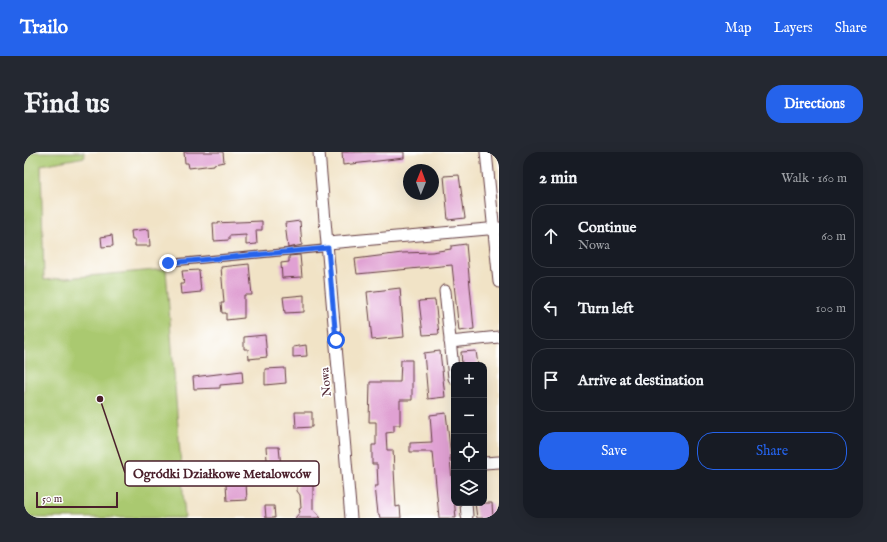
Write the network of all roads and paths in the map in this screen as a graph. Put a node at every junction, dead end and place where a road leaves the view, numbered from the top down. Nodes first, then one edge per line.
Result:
1 (319, 152) edge
2 (486, 152) edge
3 (496, 228) edge
4 (328, 246) junction
5 (168, 263) dead end
6 (499, 282) edge
7 (445, 291) dead end
8 (499, 337) edge
9 (450, 342) junction
10 (452, 362) edge
11 (499, 462) edge
12 (487, 463) edge
13 (466, 506) edge
14 (467, 516) dead end
15 (351, 518) edge

1 - 4 street, Nowa
2 - 3 street
3 - 4 street
3 - 6 street
4 - 5 lane
4 - 15 street, Nowa
7 - 9 street
8 - 9 street
9 - 10 street
11 - 12 street
13 - 14 street

